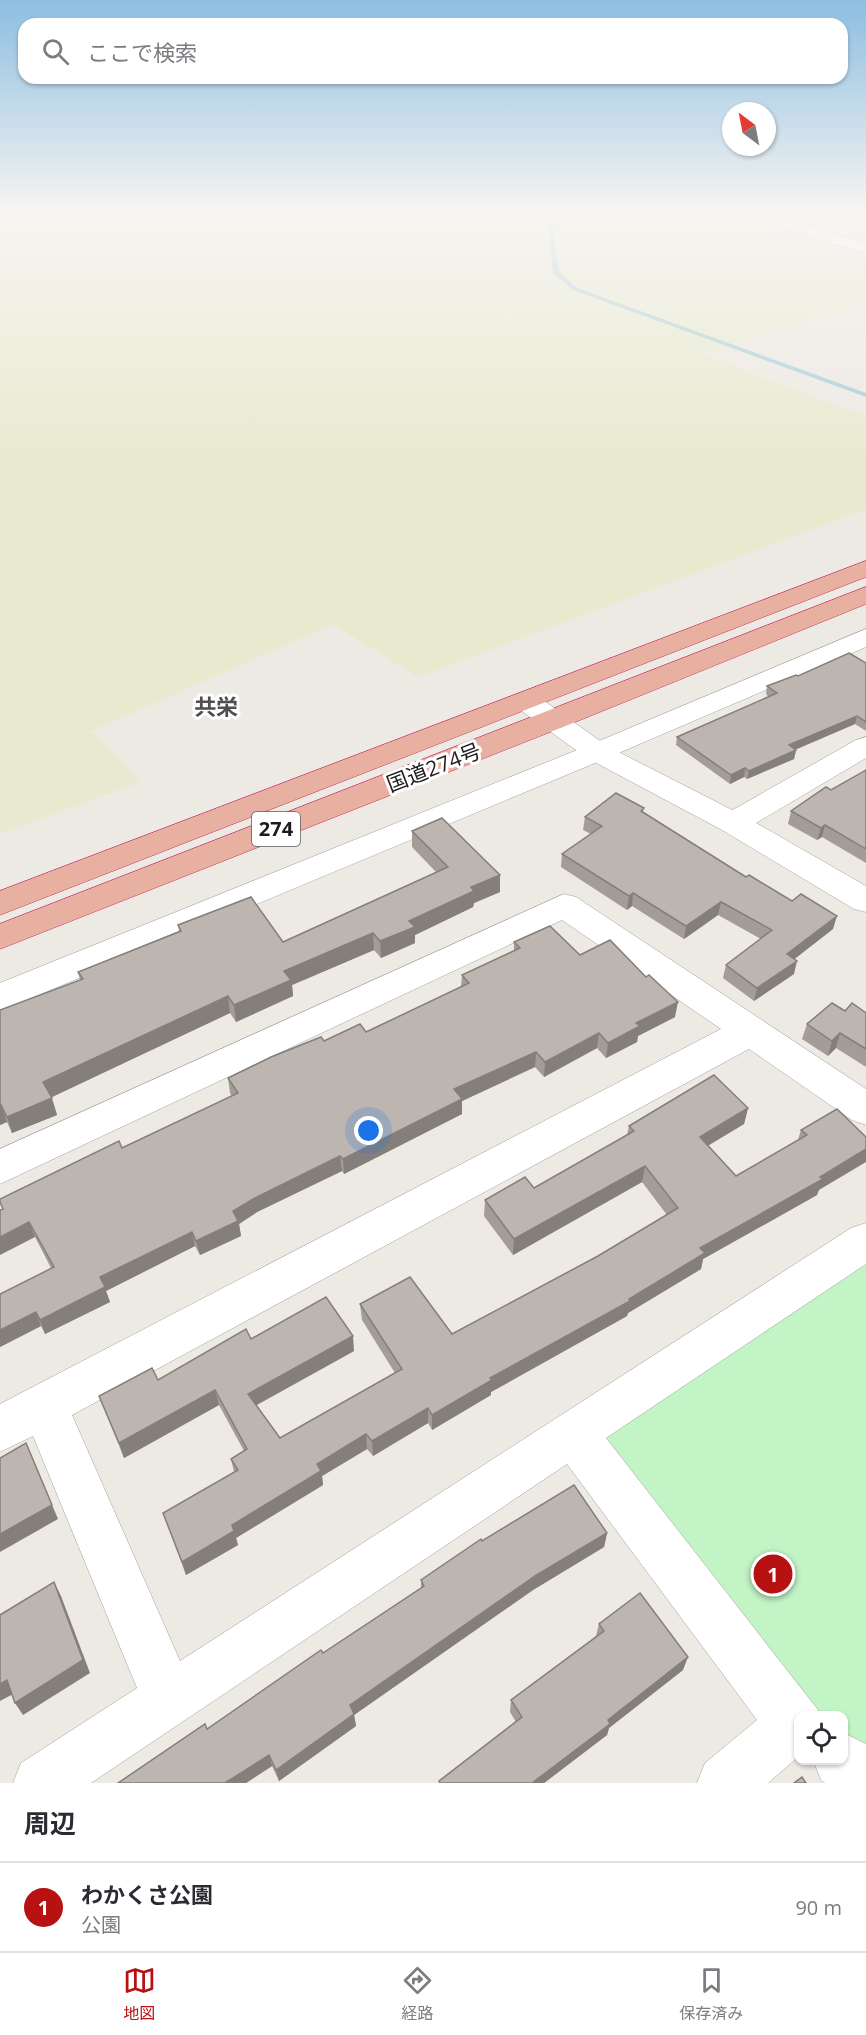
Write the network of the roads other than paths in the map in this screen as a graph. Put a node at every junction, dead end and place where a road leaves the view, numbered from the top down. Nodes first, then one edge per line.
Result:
1 (866, 568) edge
2 (866, 595) edge
3 (866, 637) edge
4 (526, 701) junction
5 (553, 721) junction
6 (597, 752) junction
7 (862, 753) edge
8 (733, 824) junction
9 (866, 901) edge
10 (0, 904) edge
11 (0, 937) edge
12 (0, 998) edge
13 (750, 1031) junction
14 (866, 1109) edge
15 (0, 1167) edge
16 (866, 1241) edge
17 (44, 1406) junction
18 (0, 1429) edge
19 (573, 1433) junction
20 (169, 1699) junction
21 (794, 1725) edge
22 (794, 1730) edge
23 (847, 1765) edge
24 (866, 1779) edge
25 (41, 1783) edge
26 (724, 1783) edge

1 - 4 highway, 国道274号 / 274
2 - 5 highway, 国道274号 / 274
3 - 6 street
4 - 5 street
4 - 10 highway, 国道274号 / 274
5 - 6 street
5 - 11 highway, 国道274号 / 274
6 - 8 street
6 - 12 street
7 - 8 street
8 - 9 street
13 - 14 street
13 - 15 street
13 - 17 street
16 - 19 street
17 - 18 street
17 - 20 street
19 - 20 street
19 - 21 street
20 - 25 street
22 - 26 street
23 - 24 street

